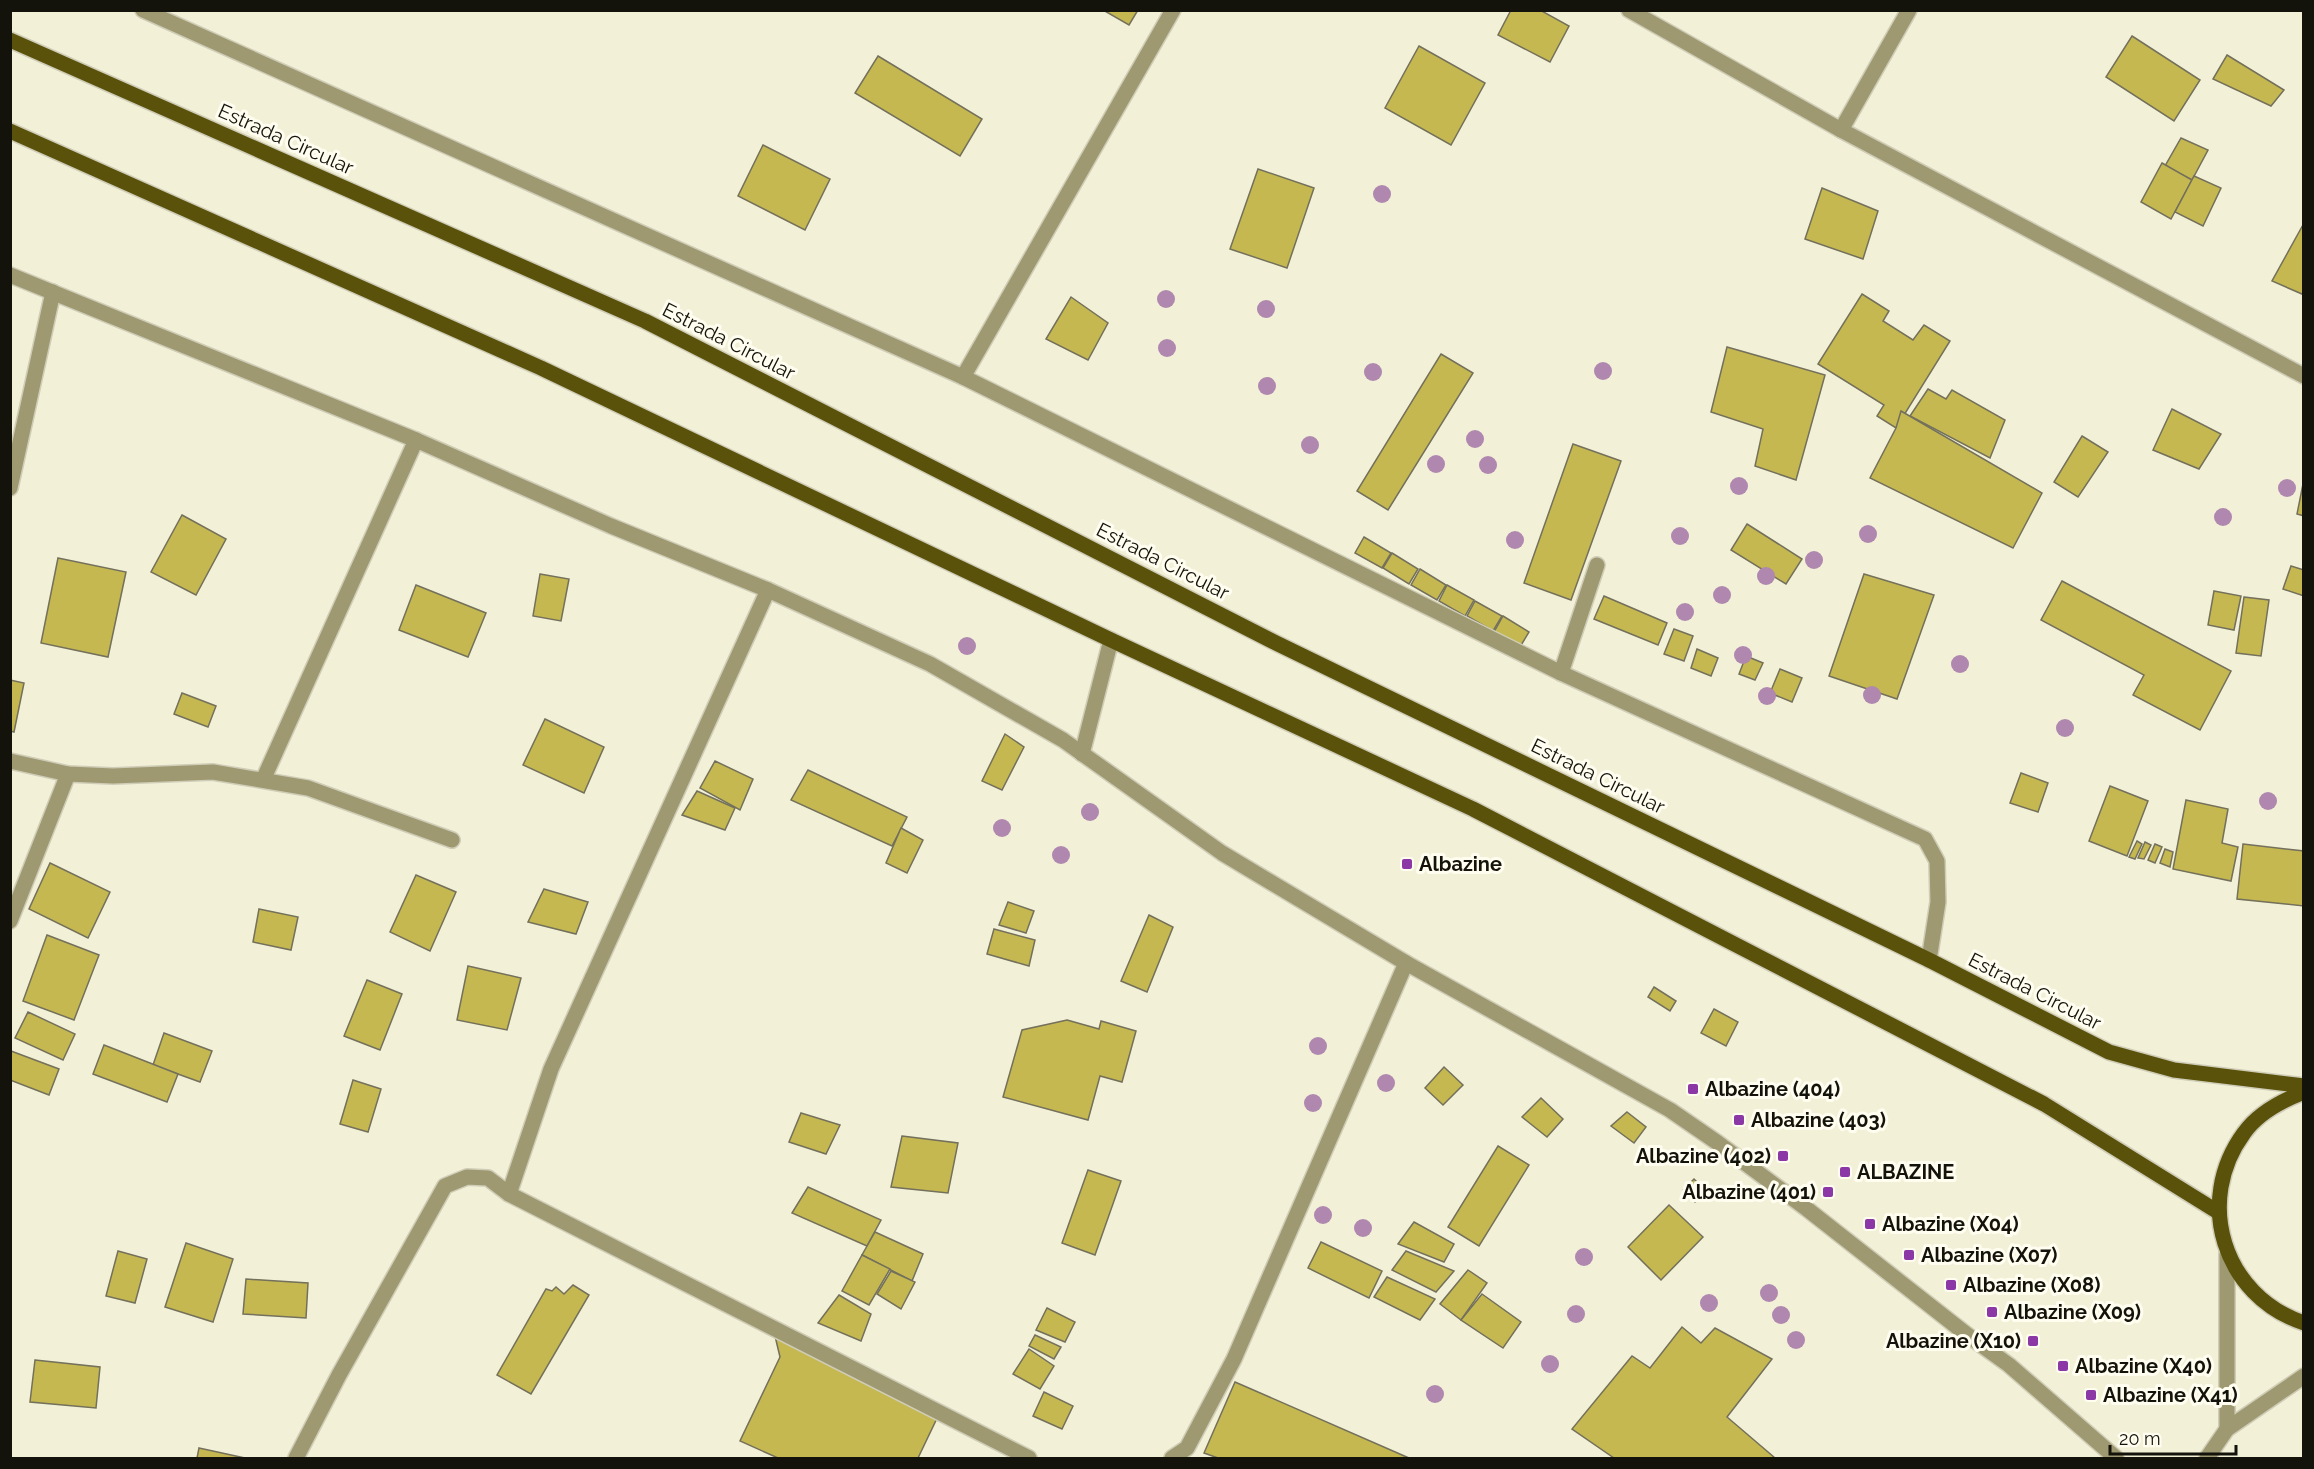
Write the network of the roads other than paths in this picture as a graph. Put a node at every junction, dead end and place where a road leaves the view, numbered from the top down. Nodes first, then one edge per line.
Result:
1 (143, 10) edge
2 (1173, 10) edge
3 (1629, 10) edge
4 (1909, 10) edge
5 (10, 40) edge
6 (1841, 130) junction
7 (10, 131) edge
8 (10, 275) edge
9 (53, 292) junction
10 (2304, 376) edge
11 (963, 377) junction
12 (416, 440) junction
13 (10, 488) edge
14 (1597, 565) dead end
15 (768, 590) junction
16 (1111, 640) junction
17 (1561, 673) junction
18 (1082, 754) junction
19 (10, 761) edge
20 (68, 774) junction
21 (263, 780) junction
22 (452, 840) dead end
23 (10, 921) edge
24 (1929, 960) junction
25 (1406, 963) junction
26 (2304, 1086) edge
27 (2304, 1092) edge
28 (509, 1194) junction
29 (2218, 1212) junction
30 (2227, 1254) junction
31 (2304, 1323) edge
32 (2304, 1376) edge
33 (2227, 1429) junction
34 (296, 1458) edge
35 (1029, 1458) edge
36 (1172, 1458) edge
37 (2116, 1458) edge
38 (2206, 1458) edge

1 - 11 street
2 - 11 street
3 - 6 street
4 - 6 street
5 - 24 main road, Estrada Circular
6 - 10 street
7 - 16 main road
8 - 9 street
9 - 12 street
9 - 13 street
11 - 17 street
12 - 15 street
12 - 21 street
14 - 17 street
15 - 18 street
15 - 28 street
16 - 18 street
16 - 29 main road
17 - 24 street
18 - 25 street
19 - 20 street
20 - 21 street
20 - 23 street
21 - 22 street
24 - 26 main road, Estrada Circular
25 - 36 street
25 - 37 street
27 - 29 main road
28 - 34 street
28 - 35 street
29 - 30 main road
30 - 31 main road
30 - 33 street
32 - 33 street
33 - 38 street

